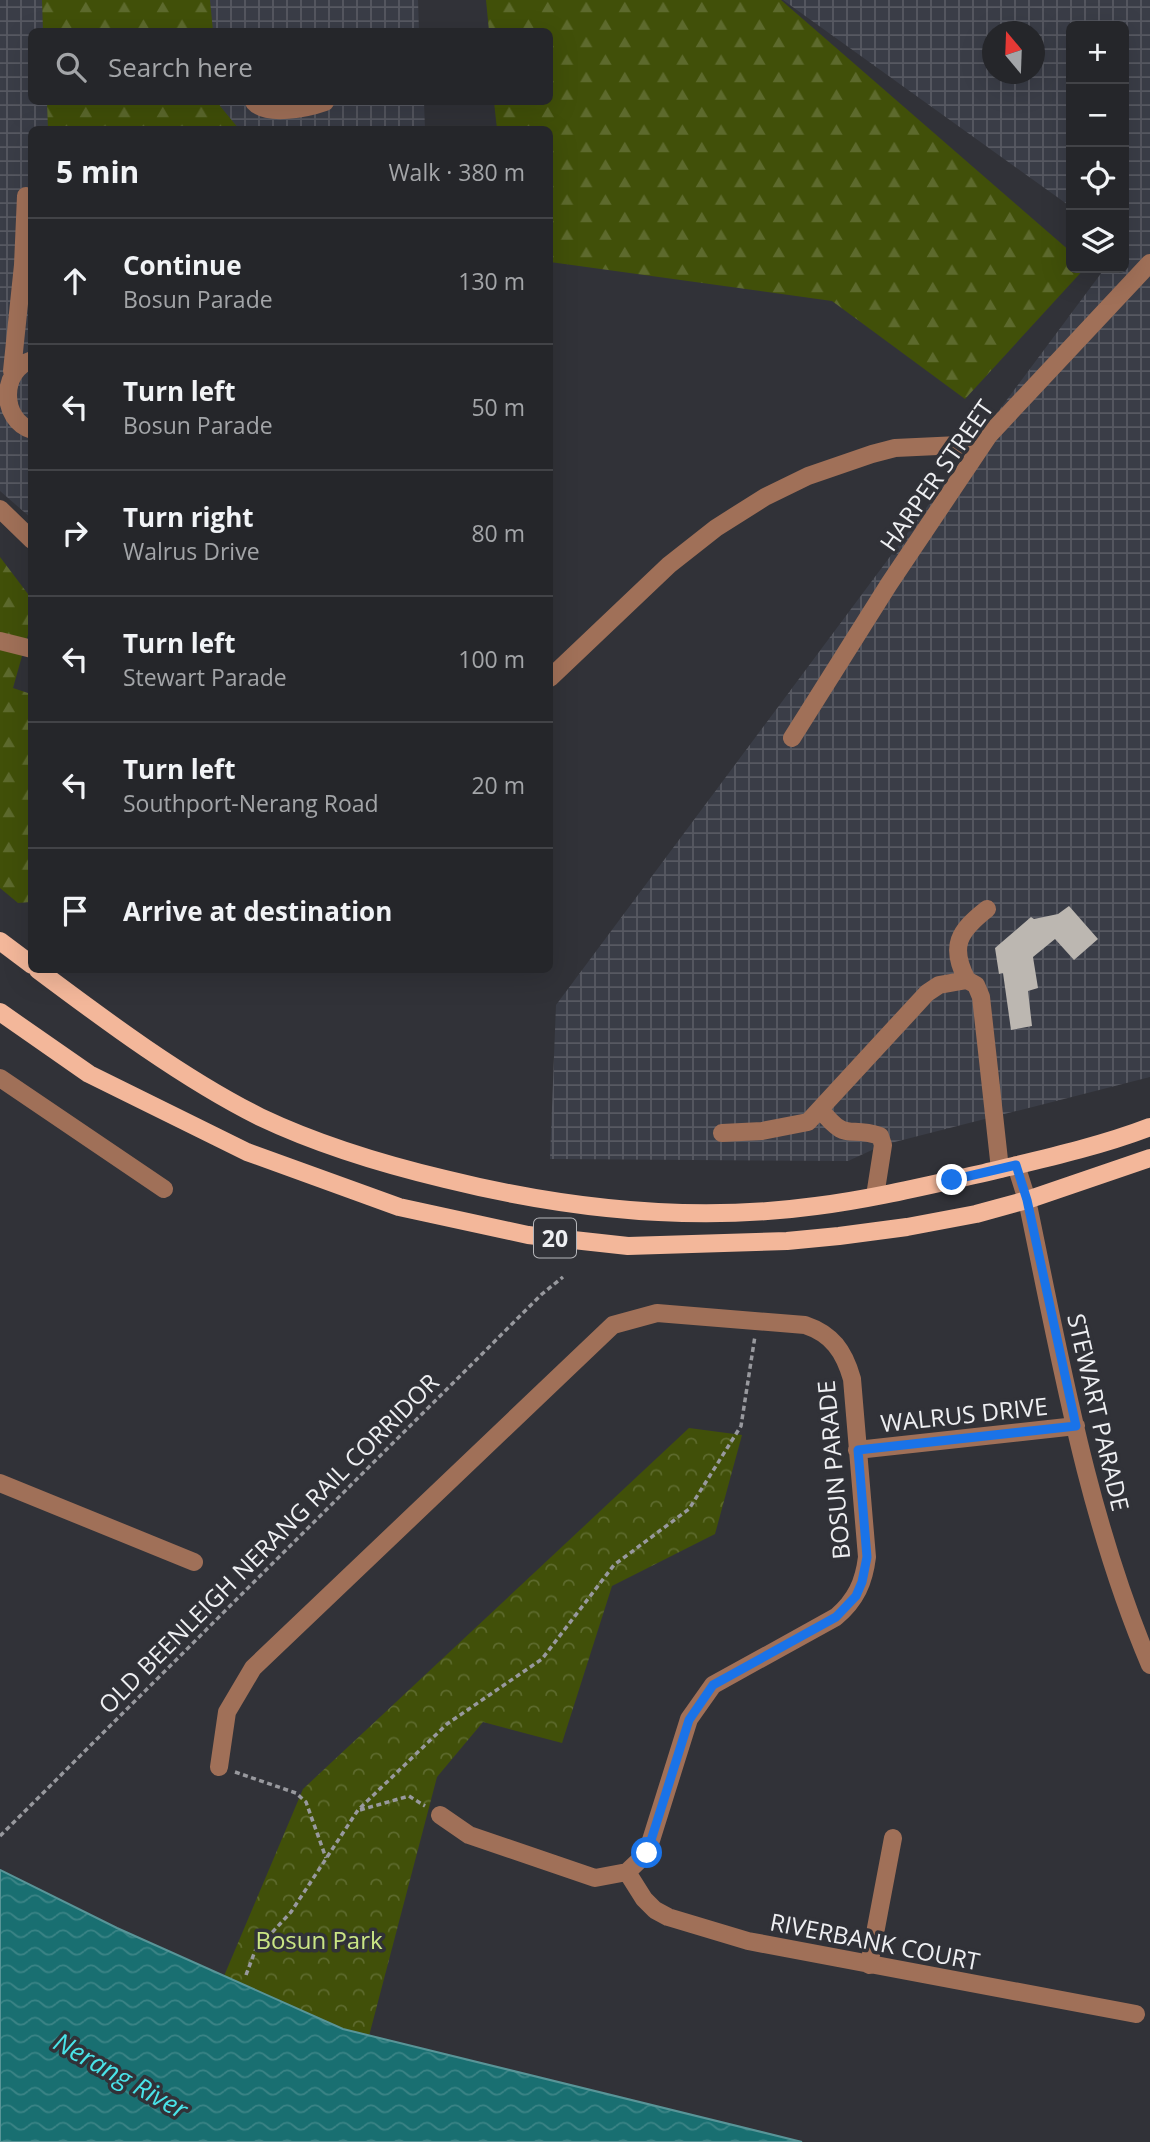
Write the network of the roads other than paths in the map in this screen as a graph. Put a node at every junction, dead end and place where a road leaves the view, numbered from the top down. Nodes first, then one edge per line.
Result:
1 (256, 105) edge
2 (314, 105) edge
3 (26, 197) dead end
4 (1150, 263) edge
5 (28, 360) edge
6 (6, 378) edge
7 (28, 428) edge
8 (989, 435) junction
9 (0, 509) edge
10 (28, 536) edge
11 (0, 640) edge
12 (28, 648) edge
13 (553, 675) edge
14 (792, 738) dead end
15 (987, 909) dead end
16 (0, 941) edge
17 (28, 962) edge
18 (42, 973) edge
19 (967, 980) junction
20 (0, 1012) edge
21 (0, 1078) edge
22 (820, 1109) junction
23 (1150, 1127) edge
24 (722, 1133) dead end
25 (1150, 1158) edge
26 (1008, 1167) junction
27 (164, 1189) dead end
28 (874, 1196) junction
29 (1027, 1200) junction
30 (1076, 1426) junction
31 (858, 1450) junction
32 (0, 1483) edge
33 (194, 1562) dead end
34 (1150, 1665) edge
35 (219, 1767) road end
36 (440, 1815) road end
37 (893, 1838) dead end
38 (627, 1872) junction
39 (869, 1965) junction
40 (1136, 2014) dead end

1 - 2 street
3 - 6 street
4 - 8 street, HARPER STREET
5 - 6 street
6 - 7 street
8 - 13 street
8 - 14 street, HARPER STREET
9 - 10 street
11 - 12 street
15 - 19 street, STEWART PARADE
16 - 17 main road
18 - 28 main road, 20
19 - 22 street
19 - 26 street, STEWART PARADE
20 - 29 main road, 20
21 - 27 street
22 - 24 street
22 - 28 street
23 - 26 main road, 20
25 - 29 main road, 20
26 - 28 main road, 20
26 - 29 street, STEWART PARADE
29 - 30 street, STEWART PARADE
30 - 31 street, WALRUS DRIVE
30 - 34 street, STEWART PARADE
31 - 35 street, BOSUN PARADE
31 - 38 street, BOSUN PARADE
32 - 33 street
36 - 38 street
37 - 39 street
38 - 39 street, RIVERBANK COURT
39 - 40 street, RIVERBANK COURT

